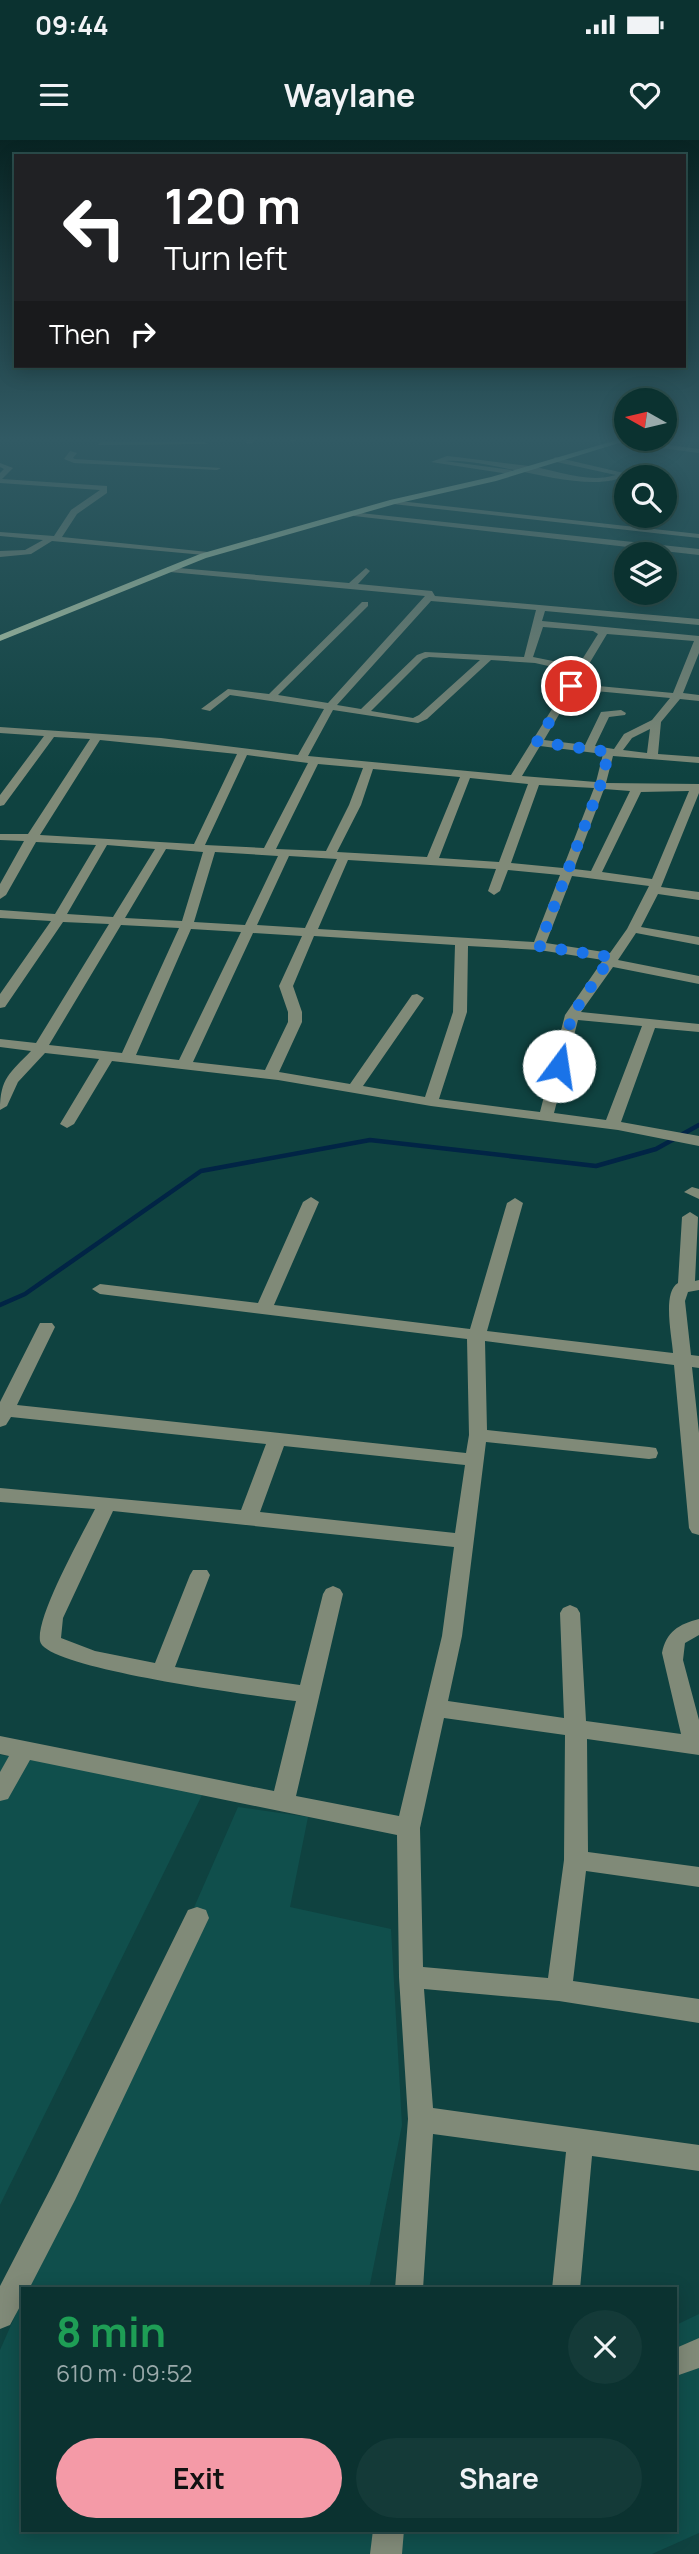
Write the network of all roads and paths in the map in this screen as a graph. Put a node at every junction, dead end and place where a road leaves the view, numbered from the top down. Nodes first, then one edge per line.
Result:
1 (29, 552) edge
2 (201, 552) edge
3 (204, 552) joint
4 (220, 552) edge
5 (0, 554) edge
6 (170, 569) junction
7 (366, 571) dead end
8 (350, 587) junction
9 (429, 598) junction
10 (365, 604) dead end
11 (541, 608) junction
12 (699, 622) edge
13 (539, 624) junction
14 (0, 631) edge
15 (602, 631) junction
16 (0, 638) edge
17 (699, 640) edge
18 (489, 657) junction
19 (528, 659) junction
20 (581, 670) junction
21 (571, 686) junction
22 (677, 696) junction
23 (271, 697) junction
24 (699, 698) edge
25 (330, 708) junction
26 (206, 709) dead end
27 (363, 713) junction
28 (621, 713) dead end
29 (656, 722) junction
30 (0, 730) edge
31 (51, 734) junction
32 (97, 737) junction
33 (537, 742) junction
34 (588, 749) junction
35 (243, 752) junction
36 (613, 753) junction
37 (652, 757) junction
38 (301, 759) junction
39 (314, 760) junction
40 (699, 760) edge
41 (369, 765) junction
42 (467, 773) junction
43 (516, 777) junction
44 (535, 781) junction
45 (600, 786) junction
46 (697, 787) edge
47 (636, 788) junction
48 (4, 790) edge
49 (0, 803) edge
50 (33, 836) junction
51 (0, 837) edge
52 (103, 842) junction
53 (162, 847) junction
54 (204, 848) junction
55 (268, 852) junction
56 (285, 853) junction
57 (337, 856) junction
58 (432, 860) junction
59 (505, 867) junction
60 (568, 871) junction
61 (595, 874) junction
62 (656, 887) junction
63 (494, 891) dead end
64 (0, 895) edge
65 (699, 897) edge
66 (0, 914) edge
67 (59, 918) junction
68 (119, 922) junction
69 (186, 927) junction
70 (249, 929) junction
71 (633, 929) junction
72 (308, 932) junction
73 (699, 941) edge
74 (462, 942) junction
75 (539, 946) junction
76 (609, 960) junction
77 (699, 980) edge
78 (417, 998) dead end
79 (0, 1004) edge
80 (572, 1015) junction
81 (650, 1023) junction
82 (699, 1028) edge
83 (0, 1043) edge
84 (41, 1048) junction
85 (108, 1056) junction
86 (127, 1058) junction
87 (184, 1065) junction
88 (270, 1075) junction
89 (354, 1087) junction
90 (431, 1102) junction
91 (0, 1106) edge
92 (546, 1116) junction
93 (67, 1124) dead end
94 (615, 1126) junction
95 (699, 1141) edge
96 (311, 1202) dead end
97 (515, 1203) dead end
98 (690, 1217) dead end
99 (693, 1285) edge
100 (100, 1289) dead end
101 (264, 1309) junction
102 (46, 1327) dead end
103 (476, 1337) junction
104 (690, 1361) edge
105 (3, 1415) edge
106 (694, 1425) edge
107 (478, 1435) junction
108 (278, 1438) junction
109 (649, 1453) dead end
110 (474, 1460) junction
111 (0, 1495) edge
112 (107, 1503) junction
113 (248, 1518) junction
114 (699, 1528) edge
115 (462, 1541) junction
116 (200, 1575) dead end
117 (332, 1594) dead end
118 (569, 1613) dead end
119 (699, 1627) edge
120 (162, 1672) junction
121 (310, 1695) junction
122 (436, 1708) junction
123 (576, 1730) junction
124 (0, 1745) edge
125 (697, 1746) edge
126 (24, 1750) junction
127 (0, 1791) edge
128 (283, 1802) junction
129 (408, 1828) junction
130 (576, 1860) junction
131 (699, 1877) edge
132 (197, 1918) dead end
133 (411, 1976) junction
134 (559, 1990) junction
135 (699, 2011) edge
136 (421, 2119) junction
137 (580, 2141) junction
138 (699, 2158) edge
139 (409, 2287) edge
140 (566, 2287) edge
141 (0, 2315) edge
142 (699, 2353) edge
143 (677, 2362) edge
144 (389, 2532) edge
145 (386, 2554) edge

1 - 5 street
2 - 3 street
3 - 14 main road
4 - 6 main road
6 - 8 street
6 - 16 main road
7 - 8 street
8 - 9 street
9 - 11 street
9 - 25 street
10 - 23 street
11 - 12 street
11 - 13 street
13 - 15 street
13 - 19 street
15 - 17 street
15 - 20 street
17 - 22 street
18 - 19 street
18 - 27 street
18 - 27 street
19 - 20 street
20 - 21 street
21 - 22 street
21 - 33 street
22 - 24 street
22 - 29 street
23 - 25 street
23 - 26 street
25 - 27 street
25 - 38 street
28 - 34 street
29 - 36 street
29 - 37 street
30 - 31 street
31 - 32 street
31 - 48 street
32 - 35 street
32 - 50 street
33 - 34 street
33 - 43 street
34 - 36 street
35 - 38 street
35 - 54 street
36 - 37 street
36 - 45 street
37 - 40 street
38 - 39 street
39 - 41 street
39 - 55 street
41 - 42 street
41 - 57 street
42 - 43 street
42 - 58 street
43 - 44 street
44 - 45 street
44 - 59 street
45 - 47 street
45 - 60 street
46 - 47 street
46 - 62 street
47 - 61 street
48 - 49 street
50 - 51 street
50 - 52 street
50 - 64 street
52 - 53 street
52 - 67 street
53 - 54 street
53 - 68 street
54 - 55 street
54 - 69 street
55 - 56 street
56 - 57 street
56 - 70 street
57 - 58 street
57 - 72 street
58 - 59 street
59 - 60 street
59 - 63 street
60 - 61 street
60 - 75 street
61 - 62 street
62 - 65 street
62 - 71 street
66 - 67 street
67 - 68 street
67 - 79 street
68 - 69 street
68 - 84 street
69 - 70 street
69 - 86 street
70 - 72 street
70 - 87 street
71 - 73 street
71 - 76 street
72 - 74 street
72 - 88 street
74 - 75 street
74 - 90 street
75 - 76 street
76 - 77 street
76 - 80 street
78 - 89 street
80 - 81 street
80 - 92 street
81 - 82 street
81 - 94 street
83 - 84 street
84 - 85 street
84 - 91 street
85 - 86 street
85 - 93 street
86 - 87 street
87 - 88 street
88 - 89 street
89 - 90 street
90 - 92 street
92 - 94 street
94 - 95 street
96 - 101 street
97 - 103 street
98 - 99 street
99 - 104 street
100 - 101 street
101 - 103 street
102 - 105 street
103 - 104 street
103 - 107 street
104 - 106 street
105 - 108 street
106 - 114 street
107 - 109 street
107 - 110 street
108 - 110 street
108 - 113 street
110 - 115 street
111 - 112 street
112 - 113 street
112 - 120 street
113 - 115 street
115 - 122 street
116 - 120 street
117 - 121 street
118 - 123 street
119 - 125 street
120 - 121 street
121 - 128 street
122 - 123 street
122 - 129 street
123 - 125 street
123 - 130 street
124 - 126 street
126 - 127 street
126 - 128 street
128 - 129 street
129 - 133 street
130 - 131 street
130 - 134 street
132 - 141 street
133 - 134 street
133 - 136 street
134 - 135 street
136 - 137 street
136 - 139 street
137 - 138 street
137 - 140 street
142 - 143 street
144 - 145 street

